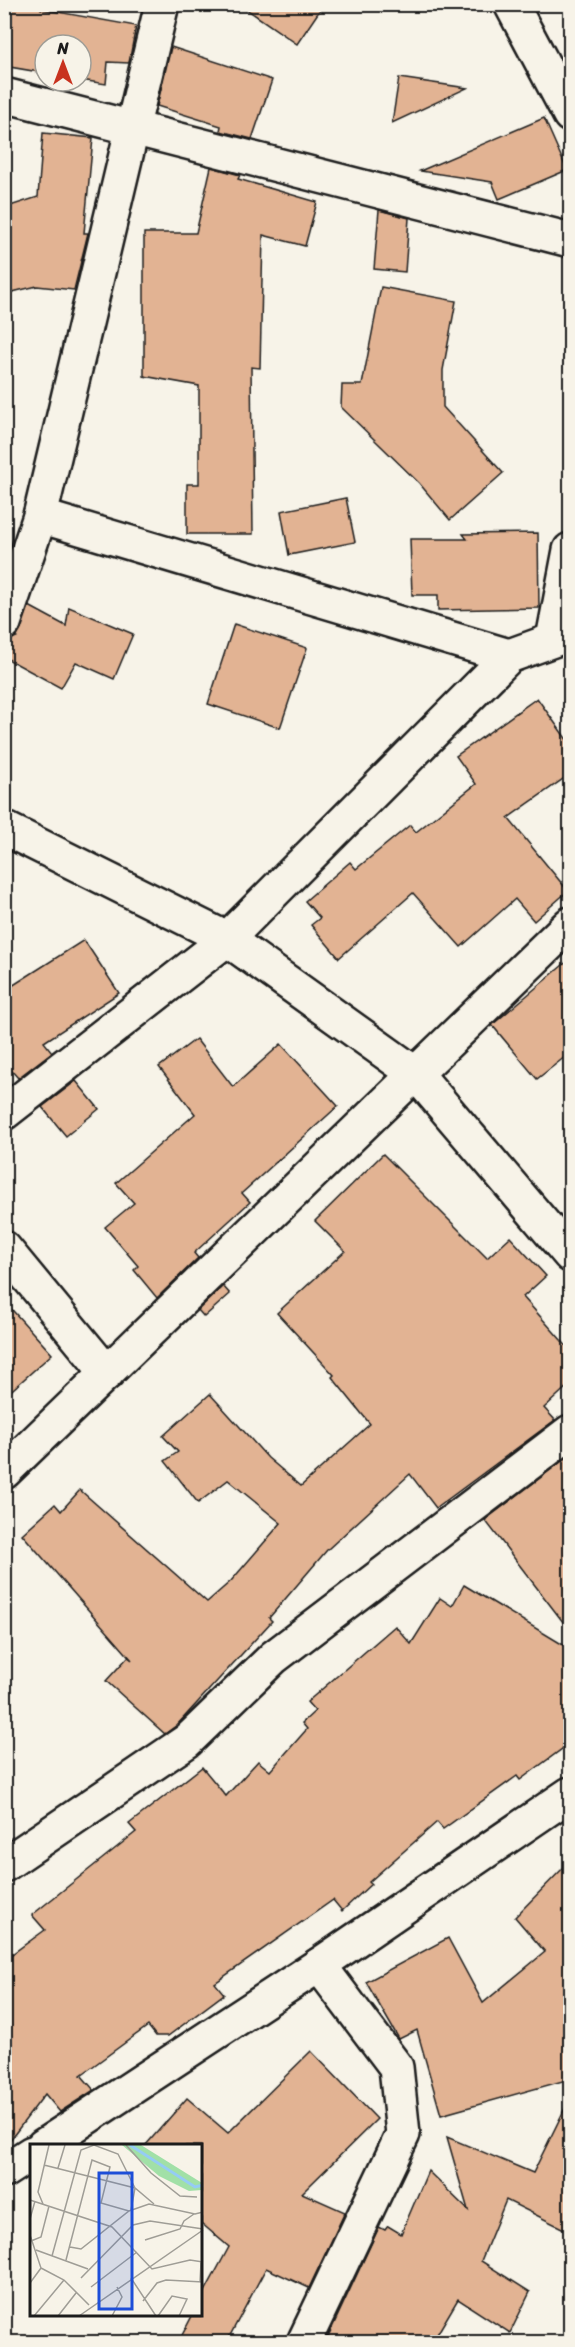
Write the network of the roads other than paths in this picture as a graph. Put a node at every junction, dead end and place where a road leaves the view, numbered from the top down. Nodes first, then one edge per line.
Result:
1 (162, 4) edge
2 (511, 4) edge
3 (4, 95) edge
4 (570, 115) edge
5 (132, 128) junction
6 (570, 240) edge
7 (40, 516) junction
8 (570, 550) edge
9 (4, 623) edge
10 (562, 637) edge
11 (509, 656) junction
12 (4, 828) edge
13 (570, 924) edge
14 (226, 939) junction
15 (417, 1075) junction
16 (4, 1113) edge
17 (4, 1248) edge
18 (570, 1255) edge
19 (107, 1373) junction
20 (570, 1432) edge
21 (4, 1472) edge
22 (567, 1807) edge
23 (4, 1866) edge
24 (319, 1965) junction
25 (46, 2144) edge
26 (30, 2154) edge
27 (4, 2171) edge
28 (304, 2343) edge

1 - 5 street
2 - 4 street
3 - 5 street
5 - 6 street
5 - 7 street
7 - 9 street
7 - 11 street
8 - 10 street
10 - 11 street
11 - 14 street
12 - 14 street
13 - 15 street
14 - 15 street
14 - 16 street
15 - 18 street
15 - 19 street
17 - 19 street
19 - 21 street
20 - 23 street
22 - 24 street
24 - 25 street
24 - 28 street
26 - 27 street

